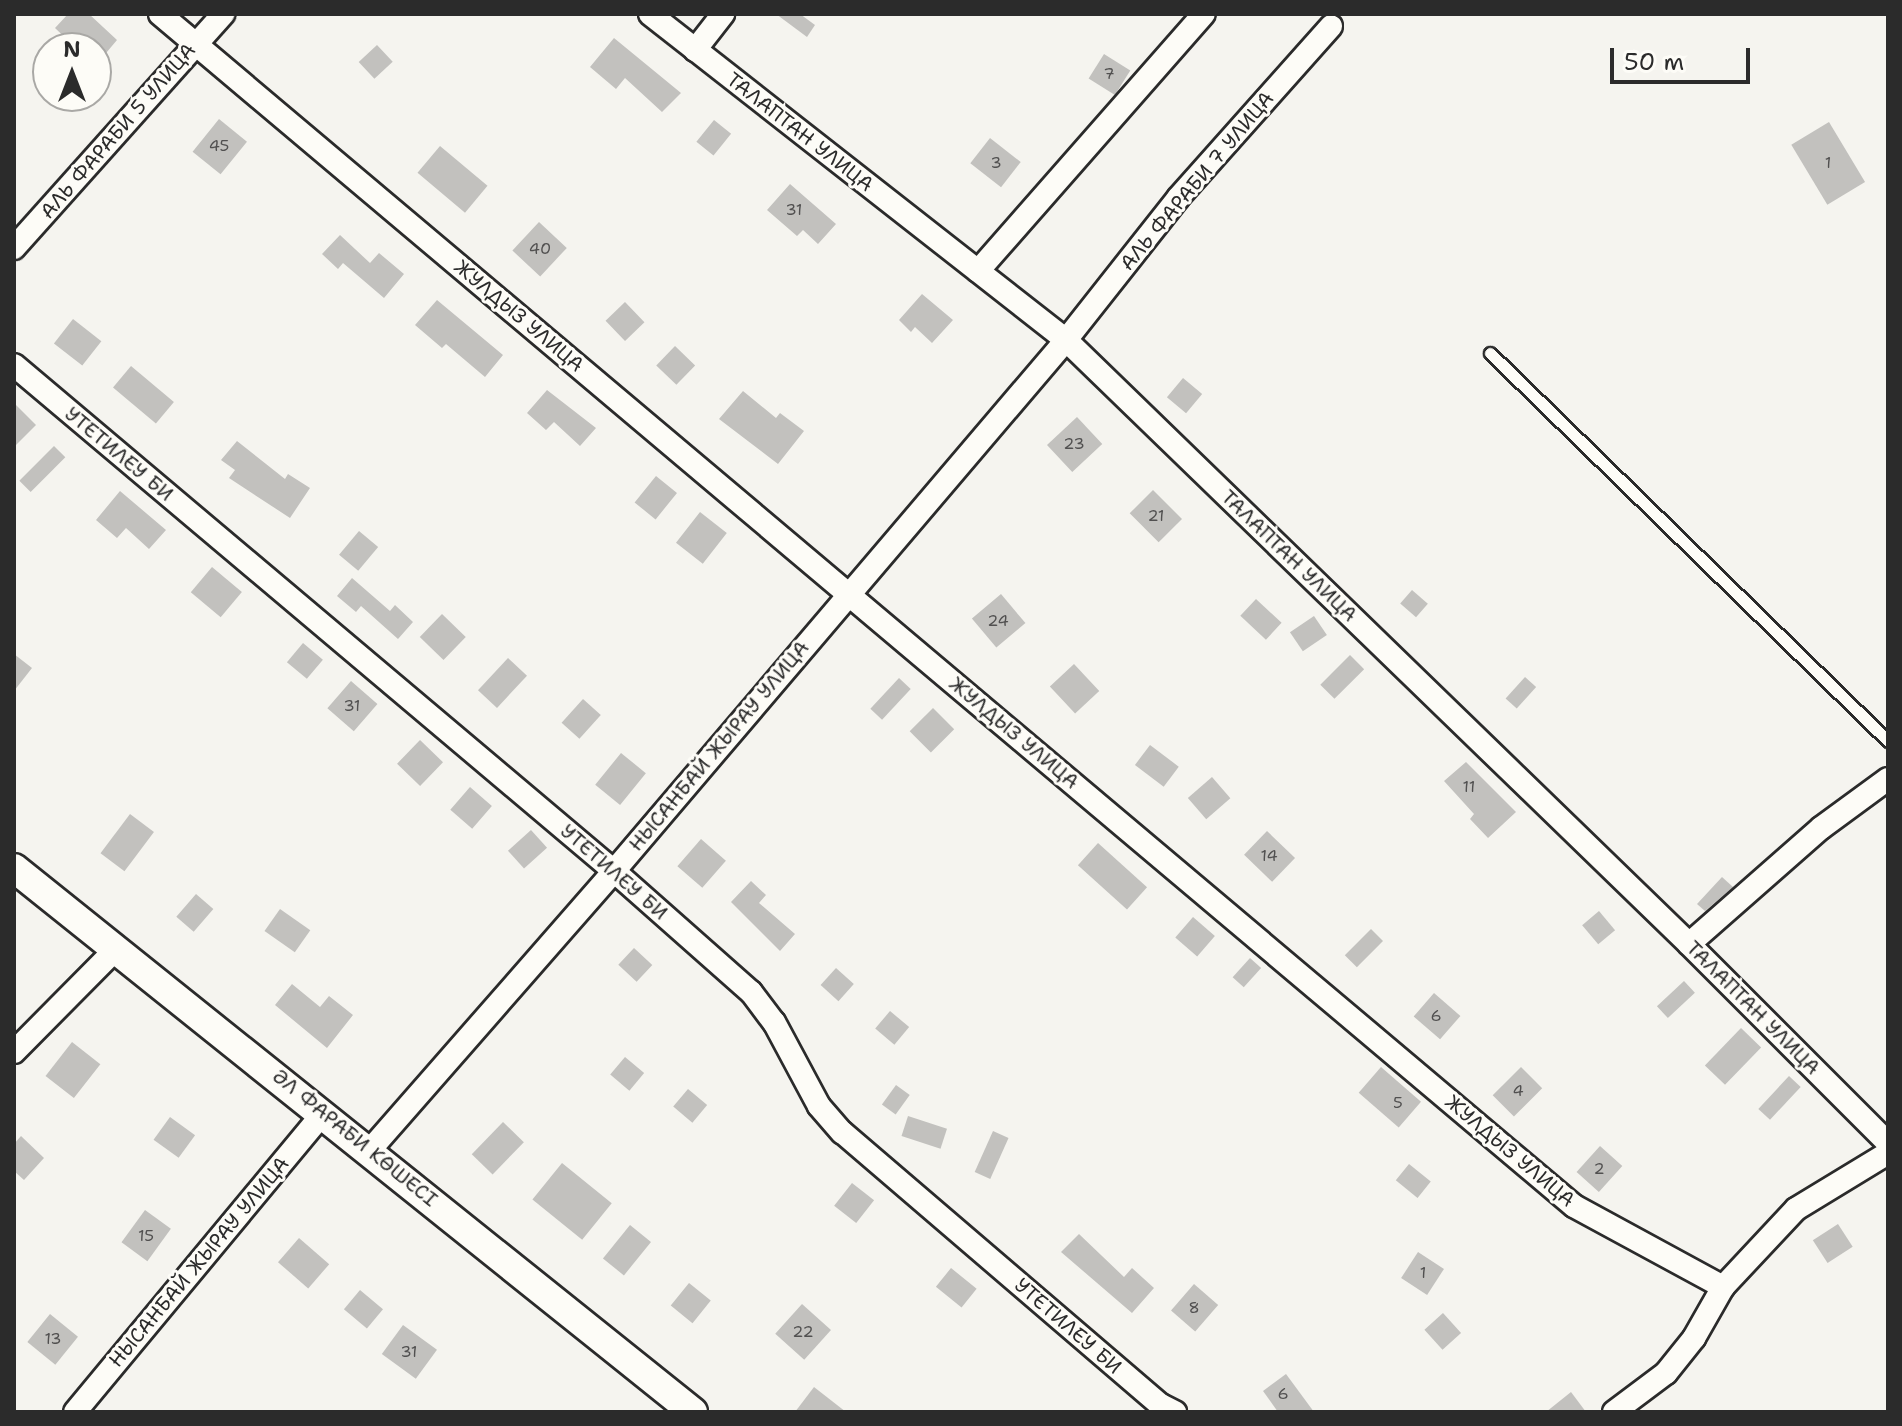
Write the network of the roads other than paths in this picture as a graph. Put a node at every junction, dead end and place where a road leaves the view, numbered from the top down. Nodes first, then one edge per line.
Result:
1 (160, 14) edge
2 (223, 14) edge
3 (650, 14) edge
4 (723, 14) edge
5 (1204, 14) edge
6 (1331, 26) dead end
7 (195, 43) junction
8 (695, 50) junction
9 (14, 248) edge
10 (978, 271) junction
11 (1066, 340) junction
12 (1490, 353) dead end
13 (14, 365) edge
14 (848, 593) junction
15 (1888, 741) edge
16 (1888, 779) edge
17 (14, 868) edge
18 (614, 871) junction
19 (1689, 944) junction
20 (116, 949) junction
21 (14, 1052) edge
22 (323, 1113) junction
23 (370, 1150) junction
24 (1886, 1155) edge
25 (1723, 1287) junction
26 (75, 1412) edge
27 (693, 1412) edge
28 (1175, 1412) edge
29 (1614, 1412) edge

1 - 7 street, ЖУЛДЫЗ УЛИЦА
2 - 7 street, АЛЬ ФАРАБИ 5 УЛИЦА
3 - 8 street, ТАЛАПТАН УЛИЦА
4 - 8 street
5 - 10 street
6 - 11 street, АЛЬ ФАРАБИ 7 УЛИЦА
7 - 9 street, АЛЬ ФАРАБИ 5 УЛИЦА
7 - 14 street, ЖУЛДЫЗ УЛИЦА
8 - 10 street, ТАЛАПТАН УЛИЦА
10 - 11 street, ТАЛАПТАН УЛИЦА
11 - 14 street, НЫСАНБАЙ ЖЫРАУ УЛИЦА
11 - 19 street, ТАЛАПТАН УЛИЦА
12 - 15 lane
13 - 18 street, УТЕТИЛЕУ БИ
14 - 18 street, НЫСАНБАЙ ЖЫРАУ УЛИЦА
14 - 25 street, ЖУЛДЫЗ УЛИЦА
16 - 19 street
17 - 20 street, ӘЛ ФАРАБИ КӨШЕСІ
18 - 23 street, НЫСАНБАЙ ЖЫРАУ УЛИЦА
18 - 28 street, УТЕТИЛЕУ БИ
19 - 24 street, ТАЛАПТАН УЛИЦА
20 - 21 street
20 - 22 street, ӘЛ ФАРАБИ КӨШЕСІ
22 - 23 street, ӘЛ ФАРАБИ КӨШЕСІ
22 - 26 street, НЫСАНБАЙ ЖЫРАУ УЛИЦА
23 - 27 street, ӘЛ ФАРАБИ КӨШЕСІ
24 - 25 street
25 - 29 street

